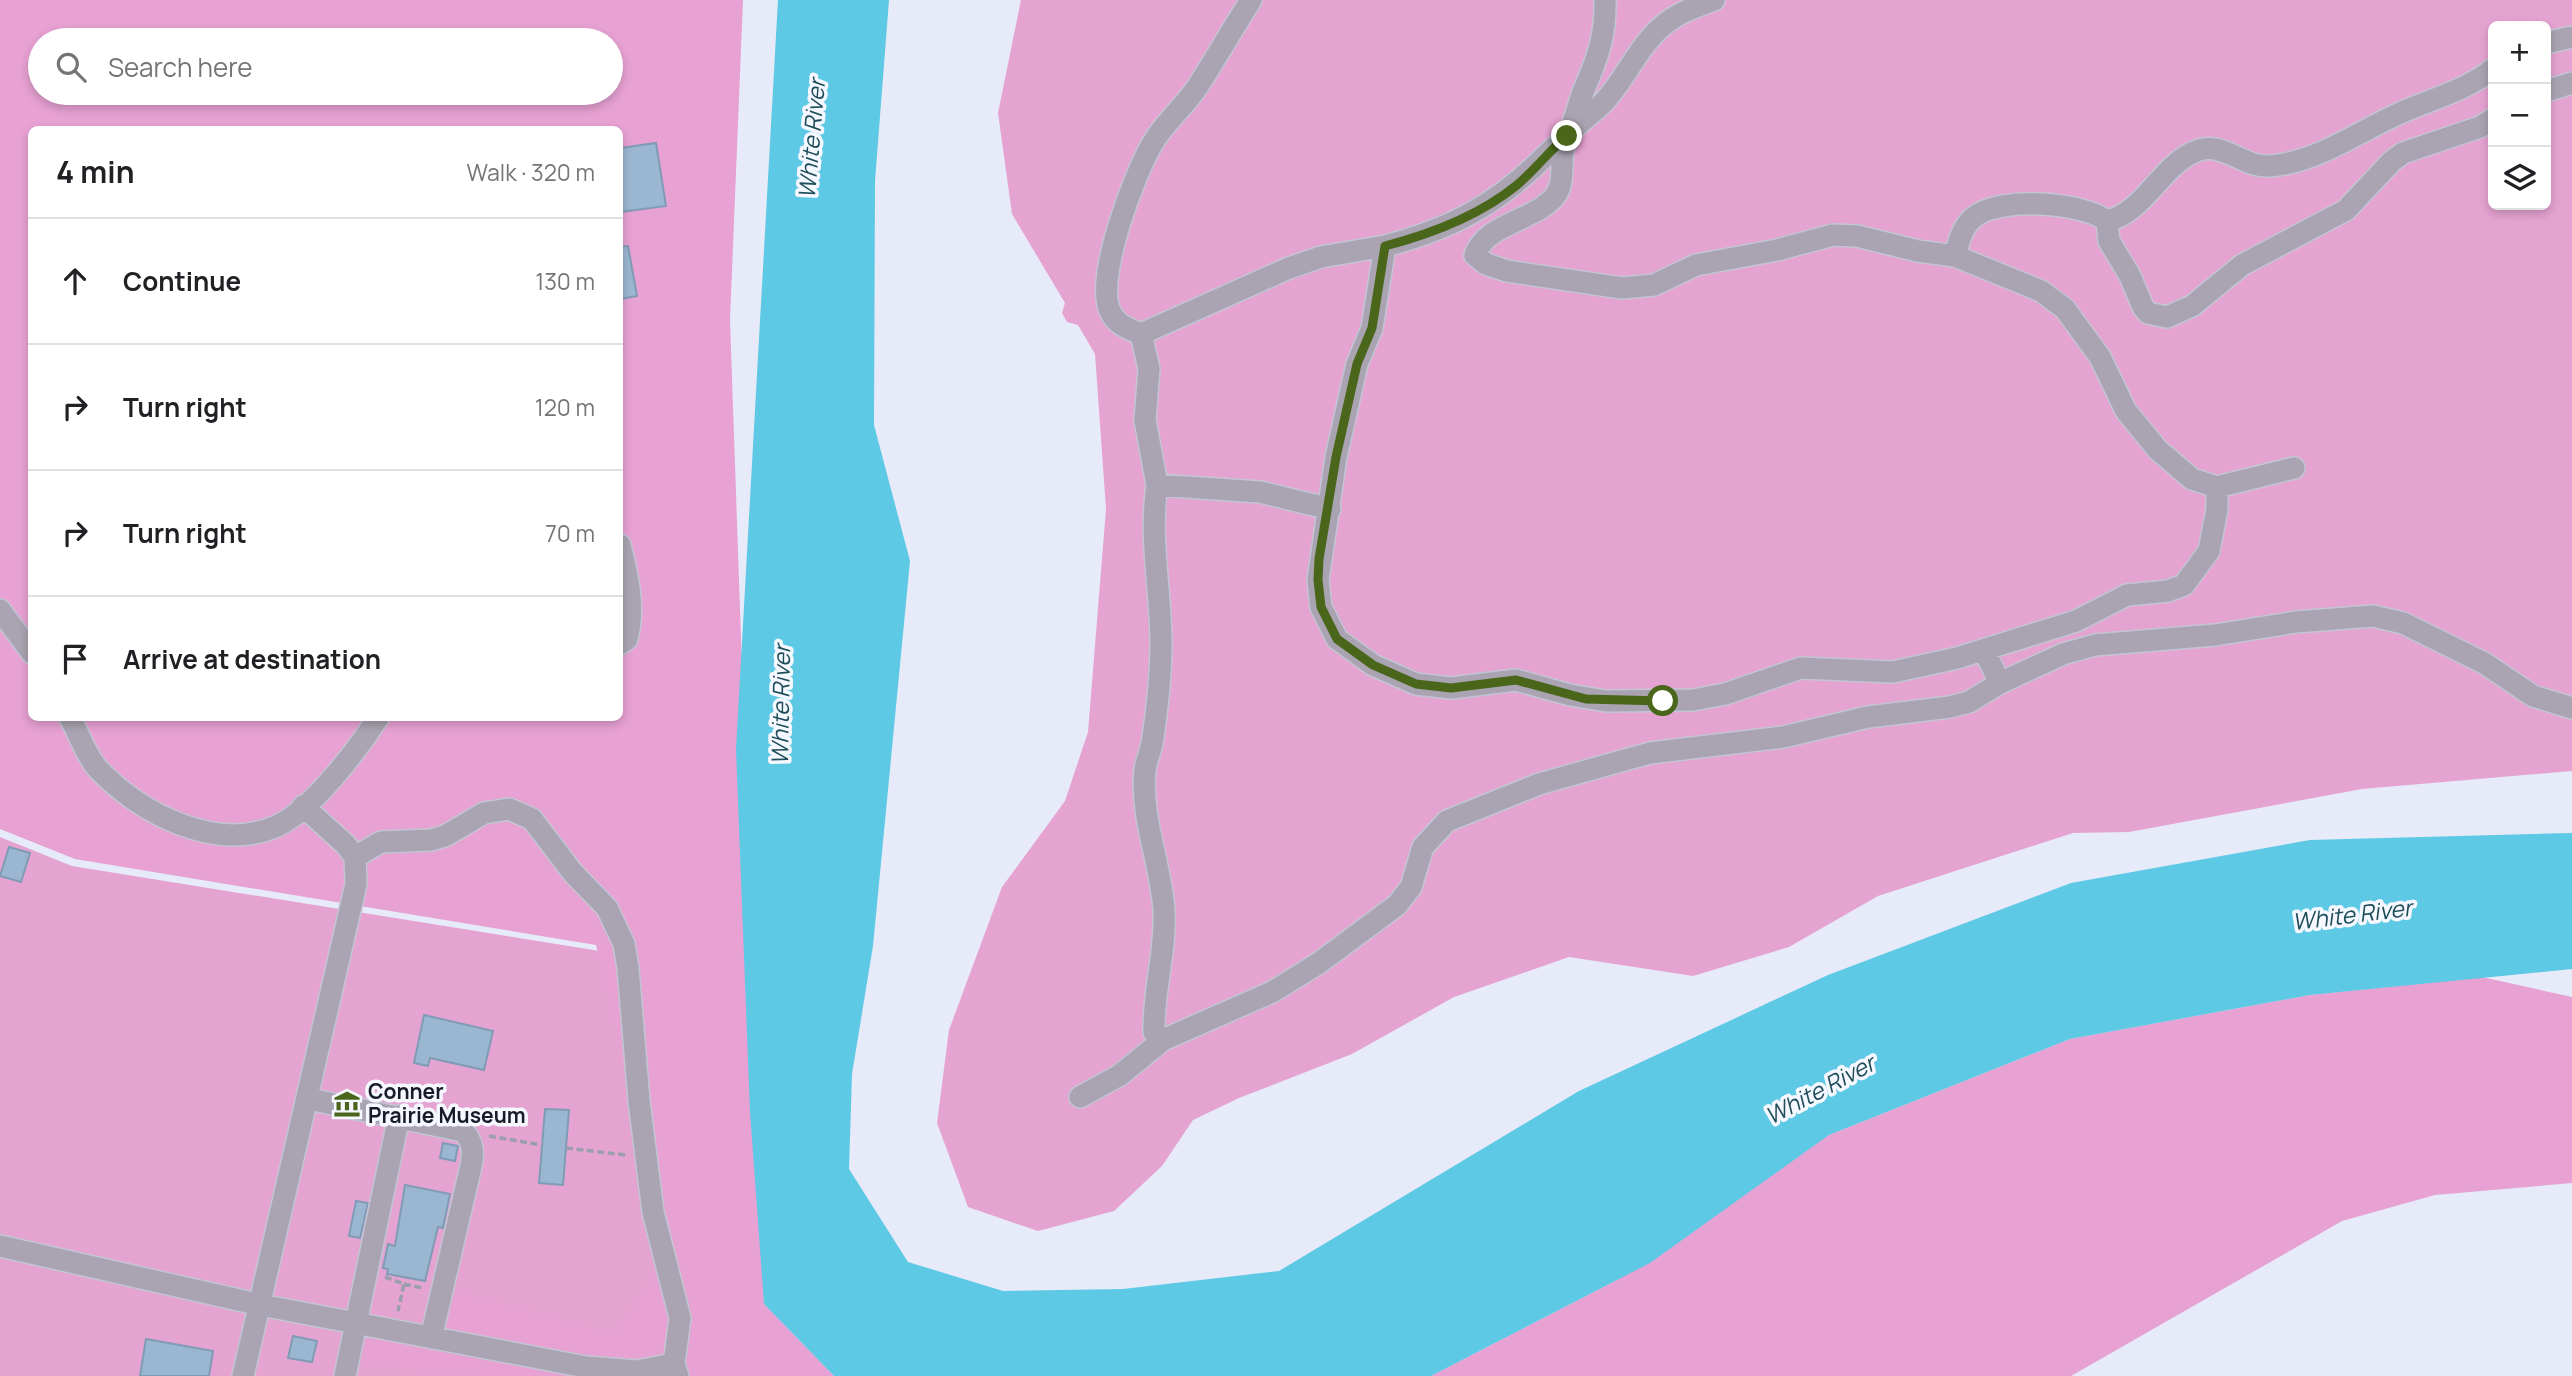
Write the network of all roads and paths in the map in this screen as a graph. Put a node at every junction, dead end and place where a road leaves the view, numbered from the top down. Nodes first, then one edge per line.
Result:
1 (1251, 0) edge
2 (1605, 0) edge
3 (1714, 0) edge
4 (2572, 37) edge
5 (2551, 42) edge
6 (2488, 72) edge
7 (2572, 83) edge
8 (2551, 89) edge
9 (2488, 122) edge
10 (1567, 136) junction
11 (2108, 221) junction
12 (1385, 246) junction
13 (1955, 256) junction
14 (1141, 334) junction
15 (2294, 468) dead end
16 (1157, 485) junction
17 (2217, 487) junction
18 (1330, 509) junction
19 (623, 563) edge
20 (0, 610) edge
21 (623, 642) edge
22 (28, 648) edge
23 (1984, 650) junction
24 (2000, 683) junction
25 (2572, 708) edge
26 (72, 721) edge
27 (376, 721) edge
28 (303, 806) junction
29 (355, 857) junction
30 (1163, 1040) junction
31 (1080, 1097) dead end
32 (309, 1099) junction
33 (399, 1115) junction
34 (463, 1131) junction
35 (542, 1145) dead end
36 (566, 1148) dead end
37 (646, 1157) junction
38 (0, 1246) edge
39 (380, 1269) dead end
40 (261, 1305) junction
41 (355, 1323) junction
42 (394, 1330) junction
43 (431, 1338) junction
44 (676, 1370) edge
45 (243, 1376) edge
46 (345, 1376) edge

1 - 14 lane
2 - 10 lane
3 - 10 lane
4 - 5 lane
6 - 11 lane
7 - 8 lane
9 - 11 lane
10 - 12 lane
10 - 13 lane
11 - 13 lane
12 - 14 lane
12 - 18 lane
13 - 17 lane
14 - 16 lane
15 - 17 lane
16 - 18 lane
16 - 30 lane
17 - 23 lane
18 - 23 lane
19 - 21 lane
20 - 22 lane
23 - 24 lane
24 - 25 lane
24 - 30 lane
26 - 28 lane
27 - 28 lane
28 - 29 lane
29 - 32 lane
29 - 37 lane
30 - 31 lane
32 - 33 lane
32 - 40 lane
33 - 34 lane
33 - 41 lane
34 - 35 path
34 - 43 lane
36 - 37 path
37 - 44 lane
38 - 40 lane
39 - 42 path
40 - 41 lane
40 - 45 lane
41 - 42 lane
41 - 46 lane
42 - 43 lane
43 - 44 lane

